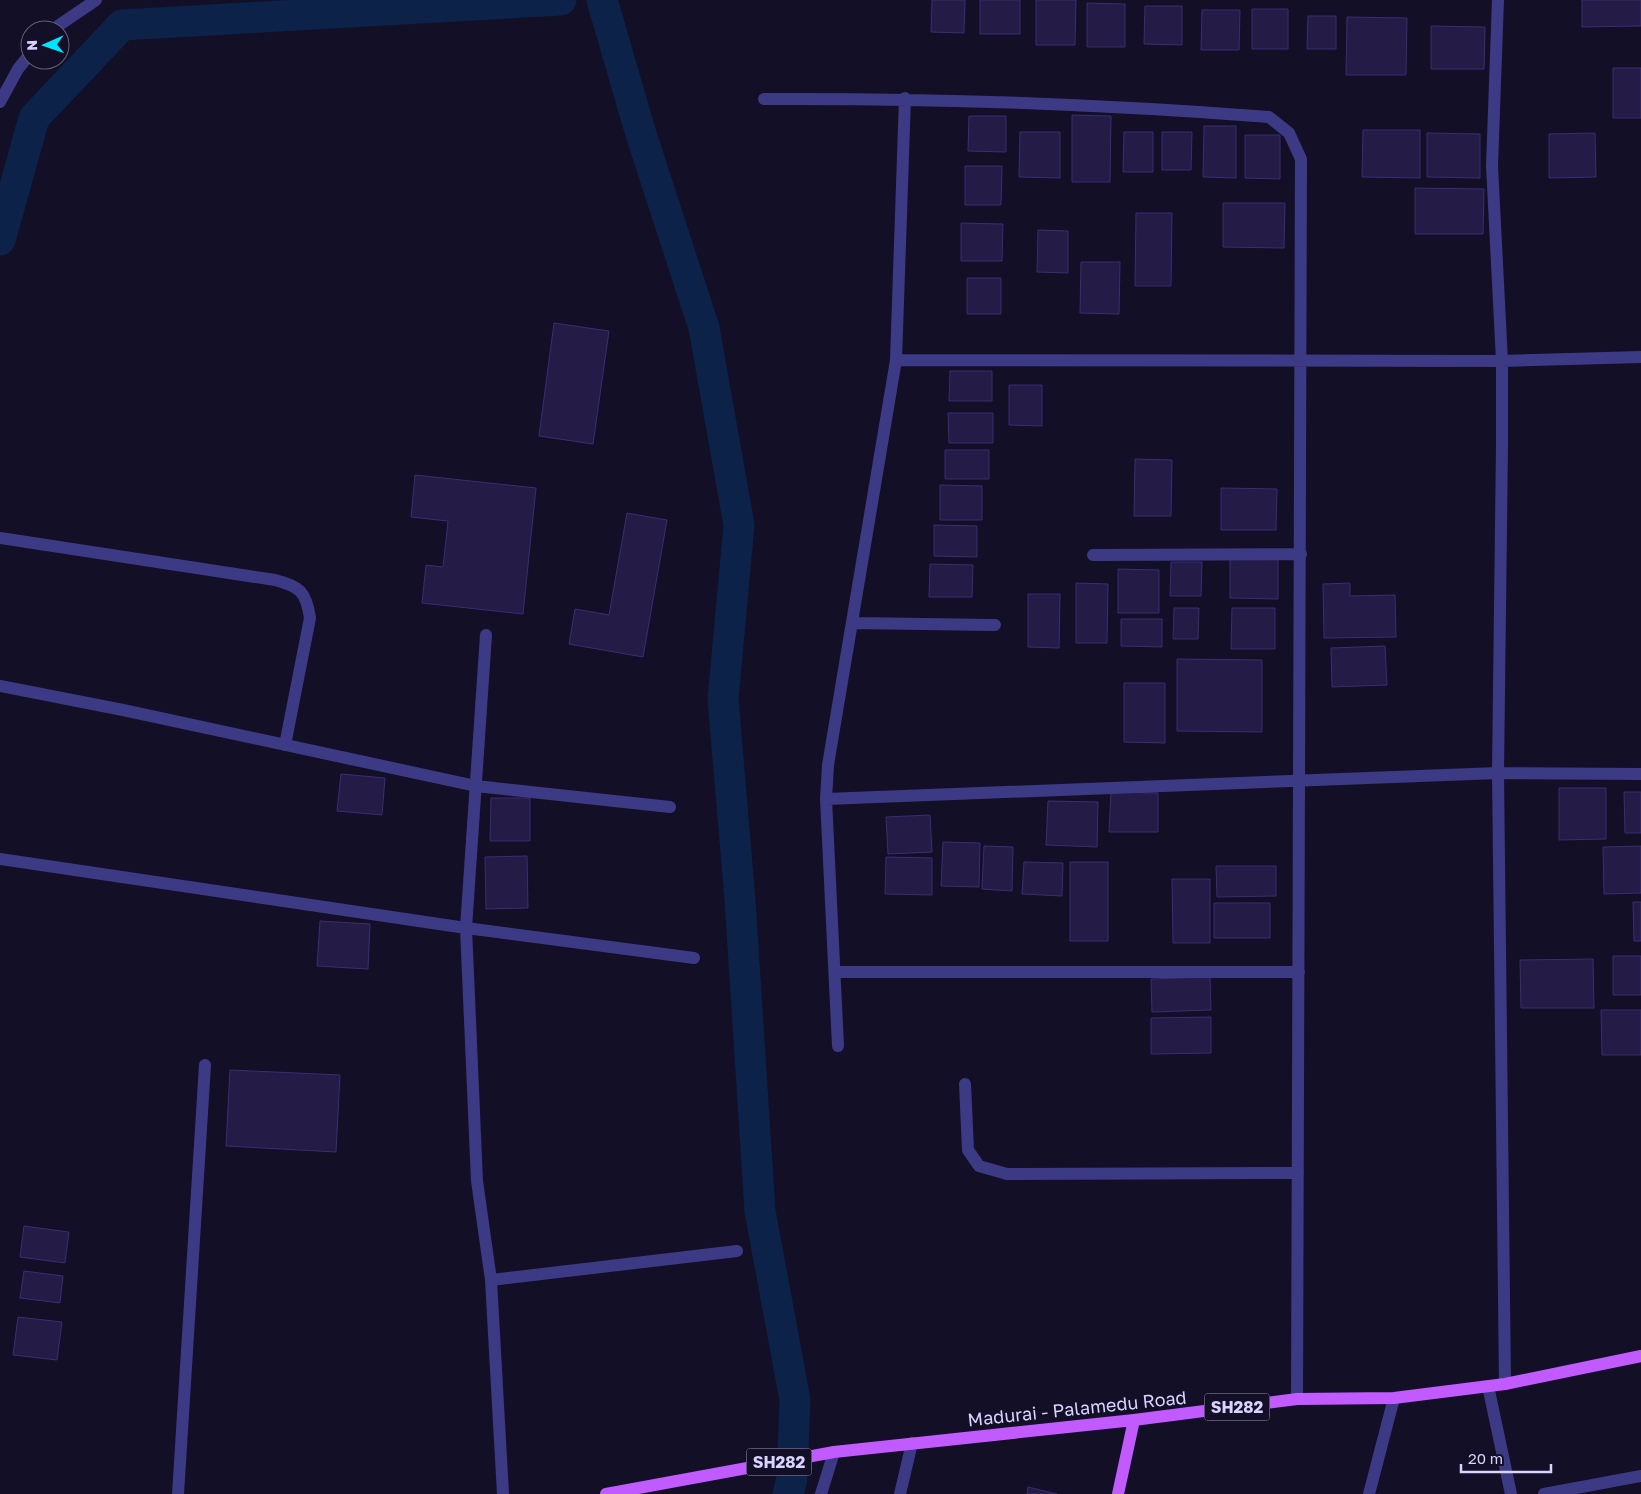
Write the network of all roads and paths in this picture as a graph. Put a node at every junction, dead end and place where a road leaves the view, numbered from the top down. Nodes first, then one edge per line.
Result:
1 (96, 0) edge
2 (1498, 0) edge
3 (67, 20) edge
4 (20, 66) edge
5 (905, 98) junction
6 (764, 99) dead end
7 (0, 102) edge
8 (1641, 357) edge
9 (896, 360) junction
10 (1302, 361) junction
11 (1502, 361) junction
12 (0, 538) edge
13 (1301, 554) junction
14 (1093, 556) dead end
15 (852, 622) junction
16 (995, 626) dead end
17 (486, 635) dead end
18 (0, 686) edge
19 (285, 745) junction
20 (1498, 773) junction
21 (1641, 774) edge
22 (1300, 780) junction
23 (476, 786) junction
24 (826, 799) junction
25 (670, 807) dead end
26 (0, 859) edge
27 (466, 928) junction
28 (694, 958) dead end
29 (835, 972) junction
30 (1299, 972) junction
31 (838, 1046) dead end
32 (205, 1064) dead end
33 (965, 1084) dead end
34 (1298, 1173) junction
35 (737, 1251) dead end
36 (490, 1280) junction
37 (1641, 1356) edge
38 (1505, 1384) junction
39 (1488, 1386) junction
40 (1394, 1398) junction
41 (1297, 1399) junction
42 (1134, 1420) junction
43 (912, 1443) junction
44 (833, 1452) junction
45 (1641, 1476) edge
46 (178, 1494) edge
47 (503, 1494) edge
48 (606, 1494) edge
49 (821, 1494) edge
50 (900, 1494) edge
51 (1118, 1494) edge
52 (1370, 1494) edge
53 (1511, 1494) edge
54 (1544, 1494) edge

1 - 3 street
2 - 11 street
4 - 7 street
5 - 6 street
5 - 9 street
5 - 10 street
8 - 11 street
9 - 10 street
9 - 15 street
10 - 11 street
10 - 13 street
11 - 20 street
12 - 19 street
13 - 14 street
13 - 22 street
15 - 16 street
15 - 24 street
17 - 23 street
18 - 19 street
19 - 23 street
20 - 21 street
20 - 22 street
20 - 38 street
22 - 24 street
22 - 30 street
23 - 25 street
23 - 27 street
24 - 29 street
26 - 27 street
27 - 28 street
27 - 36 street
29 - 30 street
29 - 31 street
30 - 34 street
32 - 46 street
33 - 34 street
34 - 41 street
35 - 36 street
36 - 47 street
37 - 38 main road, Madurai - Palamedu Road / SH282
38 - 39 main road, Madurai - Palamedu Road / SH282
39 - 40 main road, Madurai - Palamedu Road / SH282
39 - 53 street
40 - 41 main road, Madurai - Palamedu Road / SH282
40 - 52 street
41 - 42 main road, Madurai - Palamedu Road / SH282
42 - 43 main road, Madurai - Palamedu Road / SH282
42 - 51 main road
43 - 44 main road, Madurai - Palamedu Road / SH282
43 - 50 street
44 - 48 main road, Madurai - Palamedu Road / SH282
44 - 49 street
45 - 54 street

